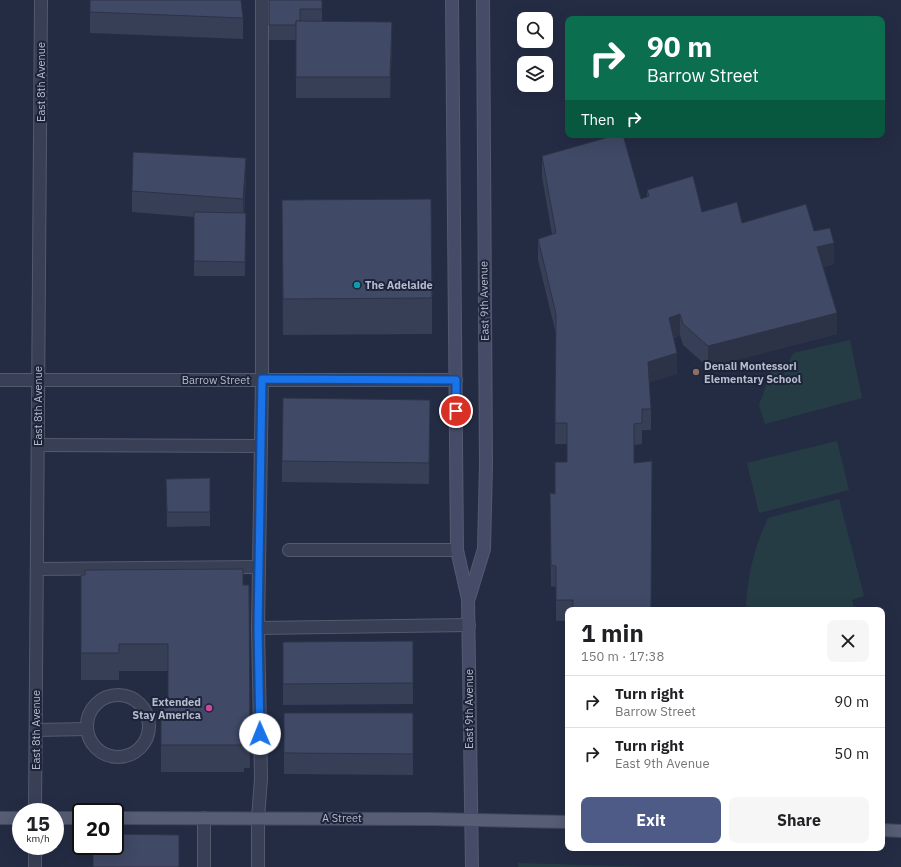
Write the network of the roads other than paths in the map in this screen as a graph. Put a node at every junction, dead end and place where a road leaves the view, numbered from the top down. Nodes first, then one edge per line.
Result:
1 (41, 0) edge
2 (262, 0) edge
3 (452, 0) edge
4 (483, 0) edge
5 (262, 379) junction
6 (0, 380) edge
7 (38, 380) junction
8 (456, 380) junction
9 (38, 446) junction
10 (261, 446) junction
11 (289, 550) dead end
12 (457, 550) junction
13 (259, 567) junction
14 (37, 569) junction
15 (468, 599) junction
16 (469, 625) junction
17 (258, 628) junction
18 (87, 729) junction
19 (36, 730) junction
20 (35, 803) edge
21 (0, 818) edge
22 (12, 818) edge
23 (124, 818) edge
24 (204, 818) junction
25 (258, 818) junction
26 (471, 819) junction
27 (565, 822) edge
28 (885, 830) edge
29 (901, 831) edge
30 (35, 855) edge
31 (35, 867) edge
32 (204, 867) edge
33 (258, 867) edge
34 (472, 867) edge

1 - 7 street, East 8th Avenue
2 - 5 street
3 - 8 street, East 9th Avenue
4 - 15 street, East 9th Avenue
5 - 7 street, Barrow Street
5 - 8 street, Barrow Street
5 - 10 street
6 - 7 street, Barrow Street
7 - 9 street, East 8th Avenue
8 - 12 street, East 9th Avenue
9 - 10 street
9 - 14 street, East 8th Avenue
10 - 13 street
11 - 12 street
12 - 15 street, East 9th Avenue
13 - 14 street
13 - 17 street
14 - 19 street, East 8th Avenue
15 - 16 street, East 9th Avenue
16 - 17 street
16 - 26 street, East 9th Avenue
17 - 25 street
18 - 18 street
18 - 19 street
19 - 20 street, East 8th Avenue
21 - 22 main road
23 - 24 main road, A Street
24 - 25 main road, A Street
24 - 32 street
25 - 26 main road, A Street
25 - 33 street
26 - 27 main road, A Street
26 - 34 street, East 9th Avenue
28 - 29 main road
30 - 31 street

